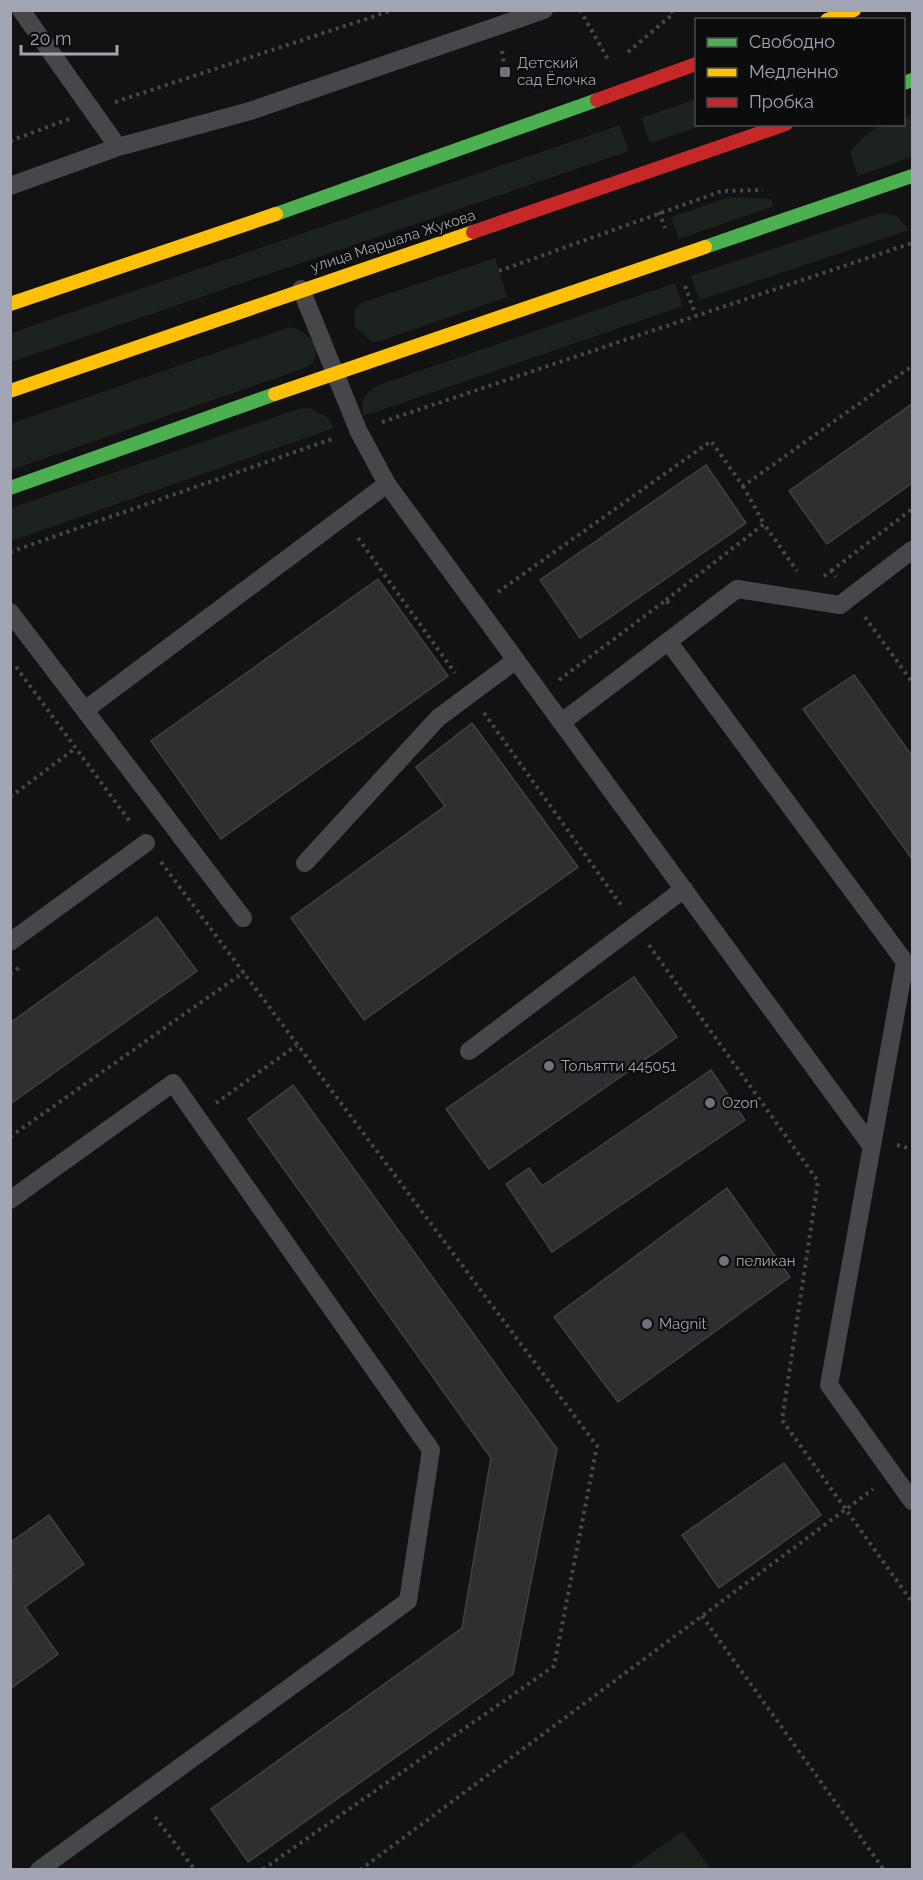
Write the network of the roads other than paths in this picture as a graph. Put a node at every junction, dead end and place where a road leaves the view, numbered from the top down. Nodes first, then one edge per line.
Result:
1 (21, 10) edge
2 (544, 10) edge
3 (854, 10) edge
4 (832, 18) edge
5 (695, 64) edge
6 (780, 126) edge
7 (118, 147) junction
8 (909, 183) edge
9 (10, 186) edge
10 (301, 289) junction
11 (10, 304) edge
12 (336, 373) junction
13 (10, 391) edge
14 (387, 484) junction
15 (10, 488) edge
16 (912, 550) edge
17 (10, 612) edge
18 (668, 641) junction
19 (516, 660) junction
20 (85, 710) junction
21 (562, 722) junction
22 (146, 843) road end
23 (305, 863) dead end
24 (684, 889) junction
25 (243, 918) dead end
26 (10, 942) edge
27 (469, 1051) dead end
28 (870, 1144) junction
29 (10, 1200) edge
30 (912, 1501) edge
31 (39, 1869) edge

1 - 7 lane
2 - 7 lane
3 - 4 main road
5 - 11 main road
6 - 10 main road, улица Маршала Жукова
7 - 9 lane
8 - 12 main road
10 - 12 lane
10 - 13 main road, улица Маршала Жукова
12 - 14 lane
12 - 15 main road
14 - 19 lane
14 - 20 lane
16 - 18 lane
17 - 20 lane
18 - 21 lane
18 - 28 lane
19 - 21 lane
19 - 23 lane
20 - 25 lane
21 - 24 lane
22 - 26 lane
24 - 27 lane
24 - 28 lane
28 - 30 lane
29 - 31 lane

